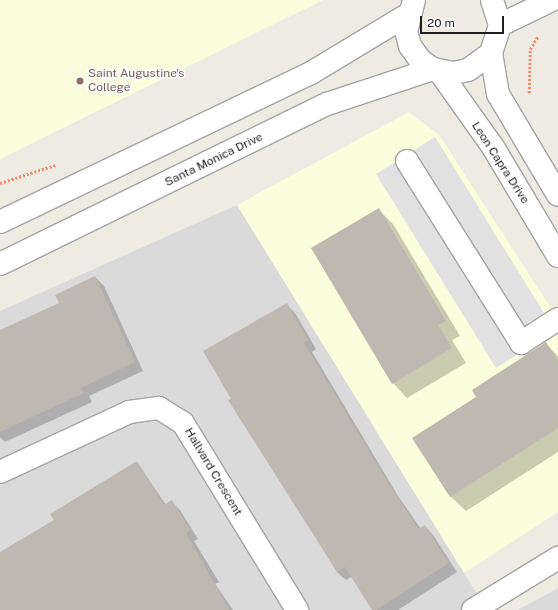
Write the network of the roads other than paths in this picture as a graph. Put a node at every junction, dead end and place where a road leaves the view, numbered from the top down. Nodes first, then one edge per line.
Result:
1 (492, 0) edge
2 (552, 0) edge
3 (410, 7) edge
4 (500, 26) junction
5 (492, 53) junction
6 (436, 70) junction
7 (407, 161) dead end
8 (558, 195) edge
9 (0, 222) edge
10 (558, 256) edge
11 (0, 264) edge
12 (558, 319) edge
13 (0, 472) edge
14 (558, 558) edge
15 (297, 610) edge
16 (473, 610) edge

1 - 4 street
2 - 4 street
3 - 6 street, Leon Capra Drive
3 - 9 street
4 - 5 street
5 - 6 street, Santa Monica Drive
5 - 8 street
6 - 10 street, Leon Capra Drive
6 - 11 street, Santa Monica Drive
7 - 12 street
13 - 15 street, Hallvard Crescent
14 - 16 street

